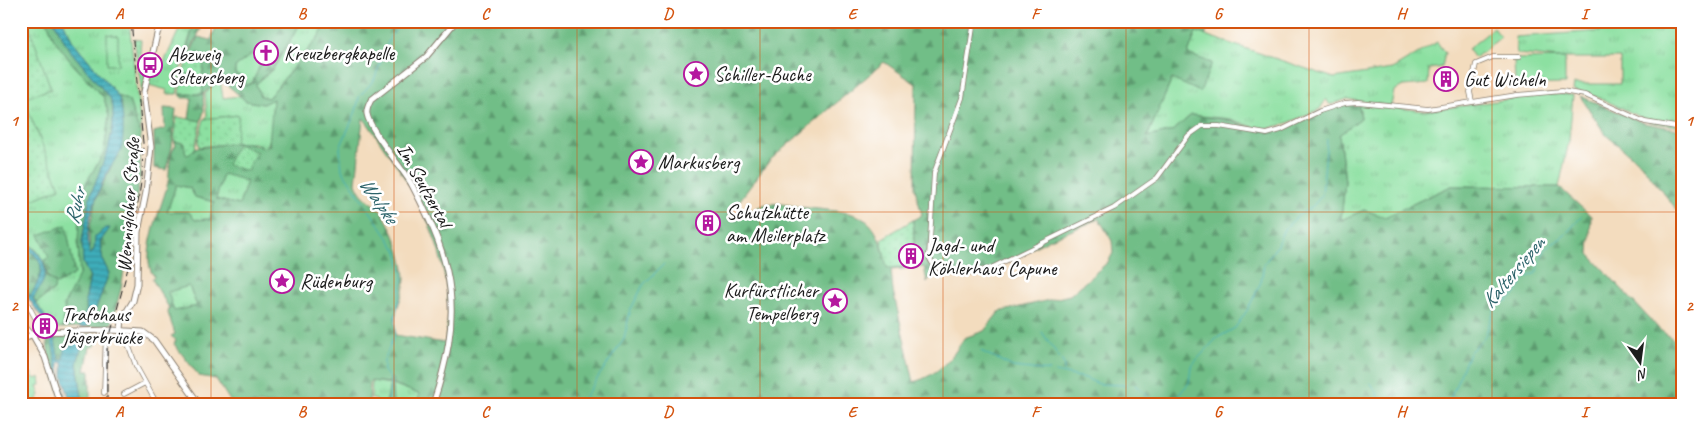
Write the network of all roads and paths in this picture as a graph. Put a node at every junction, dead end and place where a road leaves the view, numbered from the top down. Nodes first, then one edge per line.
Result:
1 (162, 21) edge
2 (456, 21) edge
3 (974, 21) edge
4 (1518, 57) dead end
5 (1472, 102) junction
6 (1682, 128) edge
7 (21, 292) edge
8 (22, 324) edge
9 (104, 330) junction
10 (122, 330) junction
11 (44, 332) junction
12 (32, 334) junction
13 (21, 338) edge
14 (39, 345) junction
15 (145, 383) junction
16 (104, 392) dead end
17 (124, 394) dead end
18 (60, 404) edge
19 (157, 404) edge
20 (199, 404) edge
21 (433, 404) edge

1 - 10 main road, Wennigloher Straße
2 - 21 main road, Im Seufzertal
3 - 5 street
4 - 5 street
5 - 6 street
7 - 11 street
8 - 12 street
8 - 13 main road
9 - 10 main road
9 - 11 main road
9 - 16 street
10 - 15 street
10 - 20 main road
11 - 12 main road
11 - 14 main road
12 - 13 main road
12 - 14 main road
14 - 18 main road
15 - 17 street
15 - 19 street

